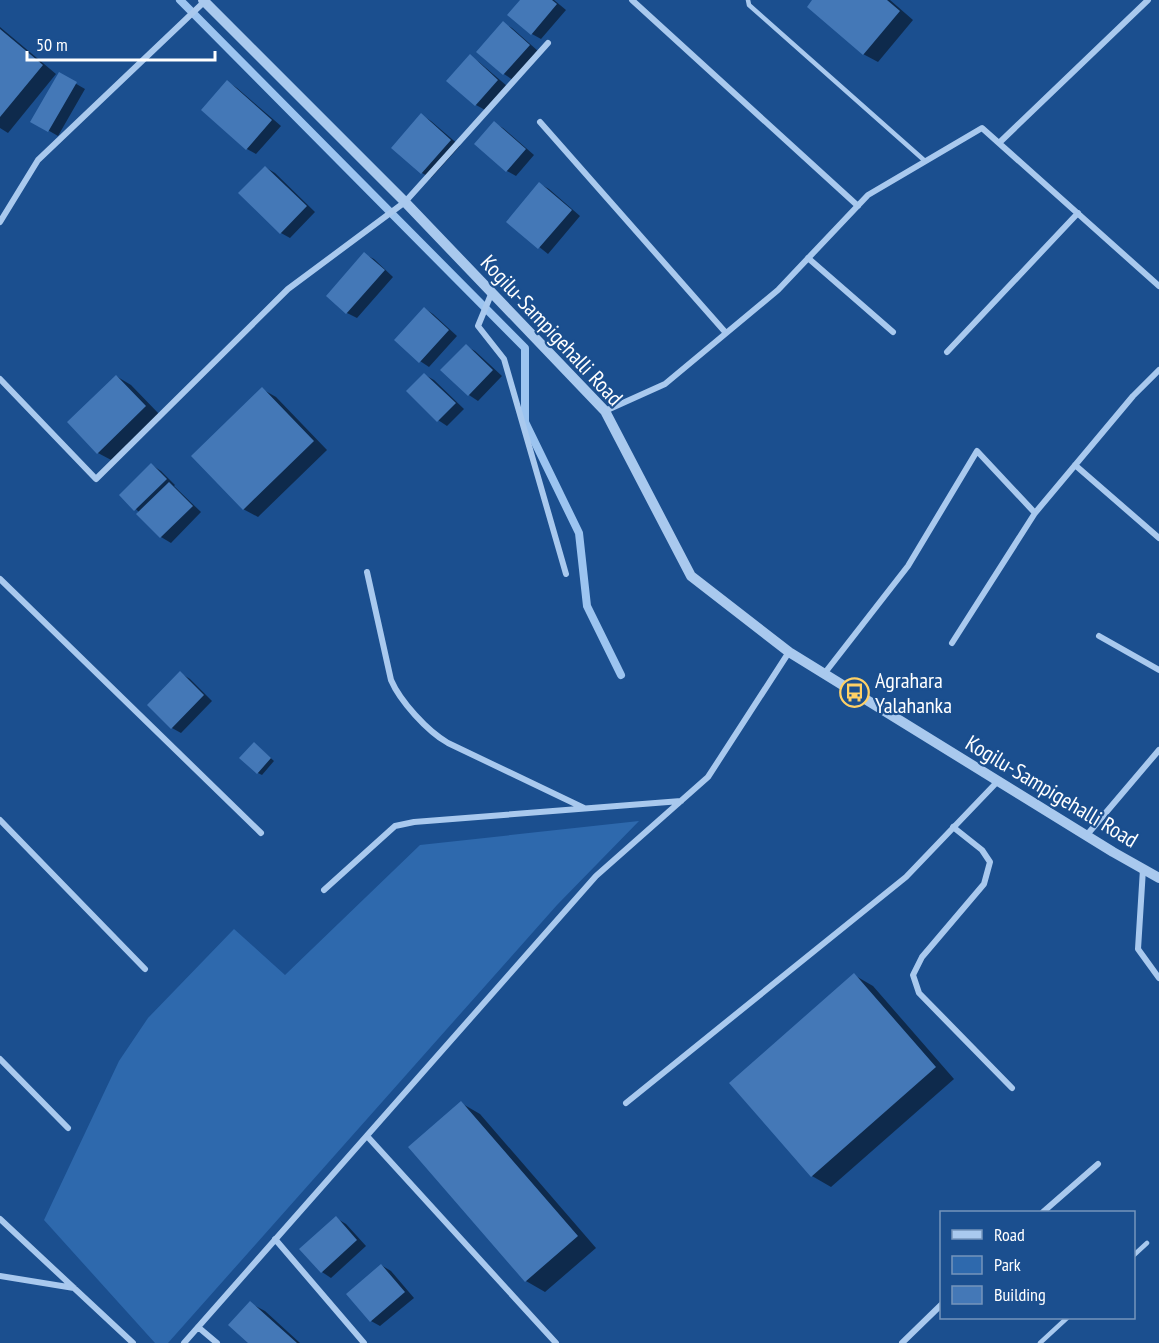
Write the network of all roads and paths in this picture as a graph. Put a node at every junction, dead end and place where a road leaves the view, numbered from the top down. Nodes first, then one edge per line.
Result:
1 (632, 0) edge
2 (747, 0) edge
3 (1148, 0) edge
4 (204, 1) edge
5 (548, 43) dead end
6 (540, 122) dead end
7 (999, 143) junction
8 (925, 161) junction
9 (405, 202) junction
10 (858, 206) junction
11 (1078, 213) junction
12 (0, 222) edge
13 (808, 258) junction
14 (1159, 286) edge
15 (492, 292) junction
16 (893, 332) dead end
17 (726, 333) junction
18 (947, 352) dead end
19 (1159, 370) edge
20 (0, 379) edge
21 (605, 411) junction
22 (1075, 465) junction
23 (1035, 513) junction
24 (1159, 538) edge
25 (367, 572) dead end
26 (566, 574) dead end
27 (0, 579) edge
28 (1099, 636) dead end
29 (952, 643) dead end
30 (789, 652) junction
31 (1159, 670) edge
32 (824, 674) junction
33 (1159, 750) edge
34 (998, 781) junction
35 (682, 801) junction
36 (585, 808) junction
37 (0, 820) edge
38 (953, 827) junction
39 (261, 833) dead end
40 (1086, 836) junction
41 (1143, 869) junction
42 (1159, 878) edge
43 (324, 890) dead end
44 (145, 969) dead end
45 (1159, 978) edge
46 (0, 1059) edge
47 (1012, 1088) dead end
48 (626, 1103) dead end
49 (68, 1128) dead end
50 (367, 1136) junction
51 (1098, 1164) dead end
52 (1044, 1211) edge
53 (0, 1219) edge
54 (275, 1239) junction
55 (1147, 1243) dead end
56 (1135, 1254) edge
57 (0, 1276) edge
58 (74, 1288) junction
59 (940, 1306) edge
60 (1065, 1319) edge
61 (198, 1327) junction
62 (133, 1343) edge
63 (184, 1343) edge
64 (217, 1343) edge
65 (364, 1343) edge
66 (556, 1343) edge
67 (902, 1343) edge
68 (1040, 1343) edge

1 - 10 street
2 - 8 lane
3 - 7 street
4 - 9 street, Kogilu-Sampigehalli Road
4 - 12 street
5 - 9 street
6 - 17 street
7 - 8 street
7 - 11 street
8 - 10 street
9 - 15 street, Kogilu-Sampigehalli Road
9 - 20 street
10 - 13 street
11 - 14 street
11 - 18 street
13 - 16 street
13 - 17 street
15 - 21 street, Kogilu-Sampigehalli Road
15 - 26 street
17 - 21 street
19 - 22 street
21 - 30 street, Kogilu-Sampigehalli Road
22 - 23 street
22 - 24 street
23 - 29 street
23 - 32 street
25 - 36 street
27 - 39 street
28 - 31 street
30 - 32 street, Kogilu-Sampigehalli Road
30 - 35 street
32 - 34 street, Kogilu-Sampigehalli Road
33 - 40 street
34 - 38 street
34 - 40 street, Kogilu-Sampigehalli Road
35 - 36 street
35 - 50 street
36 - 43 street
37 - 44 street
38 - 47 street
38 - 48 street
40 - 41 street, Kogilu-Sampigehalli Road
41 - 42 street, Kogilu-Sampigehalli Road
41 - 45 street
46 - 49 street
50 - 54 street
50 - 66 street
51 - 52 street
53 - 58 street
54 - 61 street
54 - 65 street
55 - 56 lane
57 - 58 street
58 - 62 street
59 - 67 street
60 - 68 lane
61 - 63 street
61 - 64 street

